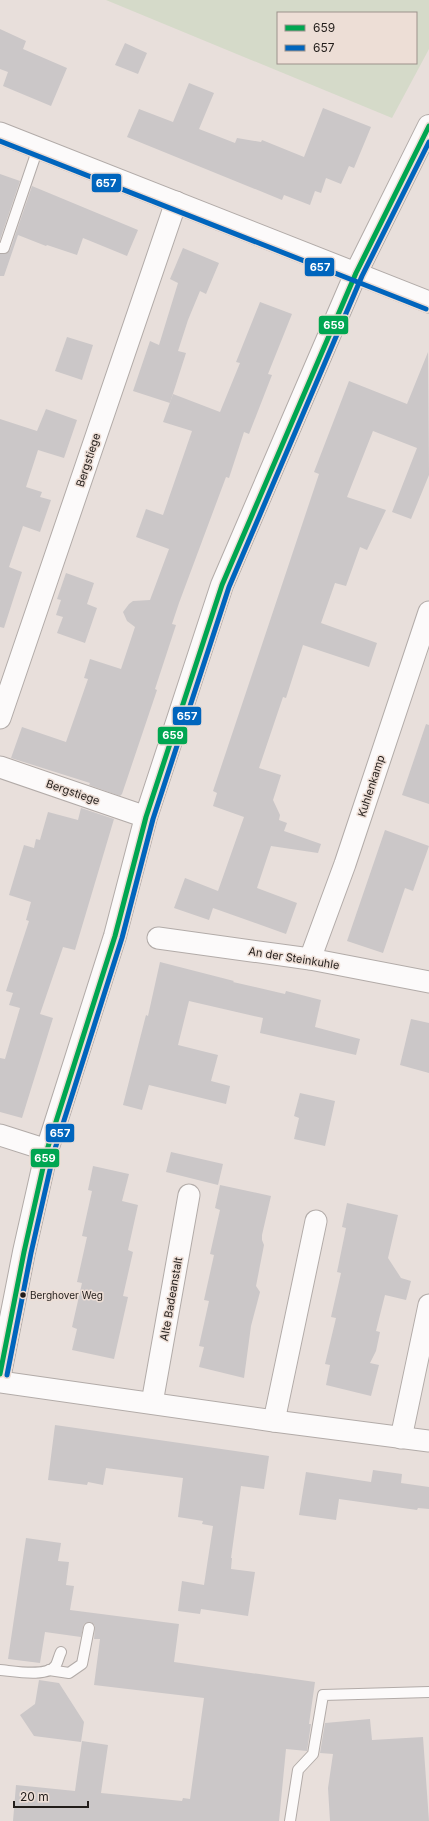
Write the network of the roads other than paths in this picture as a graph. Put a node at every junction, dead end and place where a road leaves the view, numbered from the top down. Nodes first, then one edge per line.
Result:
1 (429, 126) edge
2 (0, 133) edge
3 (38, 148) junction
4 (176, 202) junction
5 (0, 248) edge
6 (356, 273) junction
7 (429, 302) edge
8 (429, 612) edge
9 (0, 718) edge
10 (0, 767) edge
11 (146, 817) junction
12 (158, 938) dead end
13 (310, 960) junction
14 (429, 982) edge
15 (0, 1135) edge
16 (47, 1150) junction
17 (189, 1195) dead end
18 (316, 1220) dead end
19 (429, 1305) edge
20 (1, 1361) edge
21 (0, 1382) edge
22 (152, 1403) junction
23 (274, 1421) junction
24 (401, 1438) junction
25 (429, 1441) edge
26 (90, 1628) dead end
27 (60, 1652) dead end
28 (0, 1670) edge
29 (49, 1670) junction
30 (429, 1692) edge
31 (290, 1821) edge

1 - 6 street
2 - 3 street
3 - 4 street
3 - 5 lane
4 - 6 street
4 - 9 street, Bergstiege
6 - 7 street
6 - 11 street
8 - 13 street, Kuhlenkamp
10 - 11 street, Bergstiege
11 - 16 street
12 - 13 street, An der Steinkuhle
13 - 14 street, An der Steinkuhle
15 - 16 street
16 - 20 street
17 - 22 street, Alte Badeanstalt
18 - 23 street
19 - 24 street
21 - 22 street
22 - 23 street
23 - 24 street
24 - 25 street
26 - 29 lane
27 - 29 lane
28 - 29 lane
30 - 31 lane

